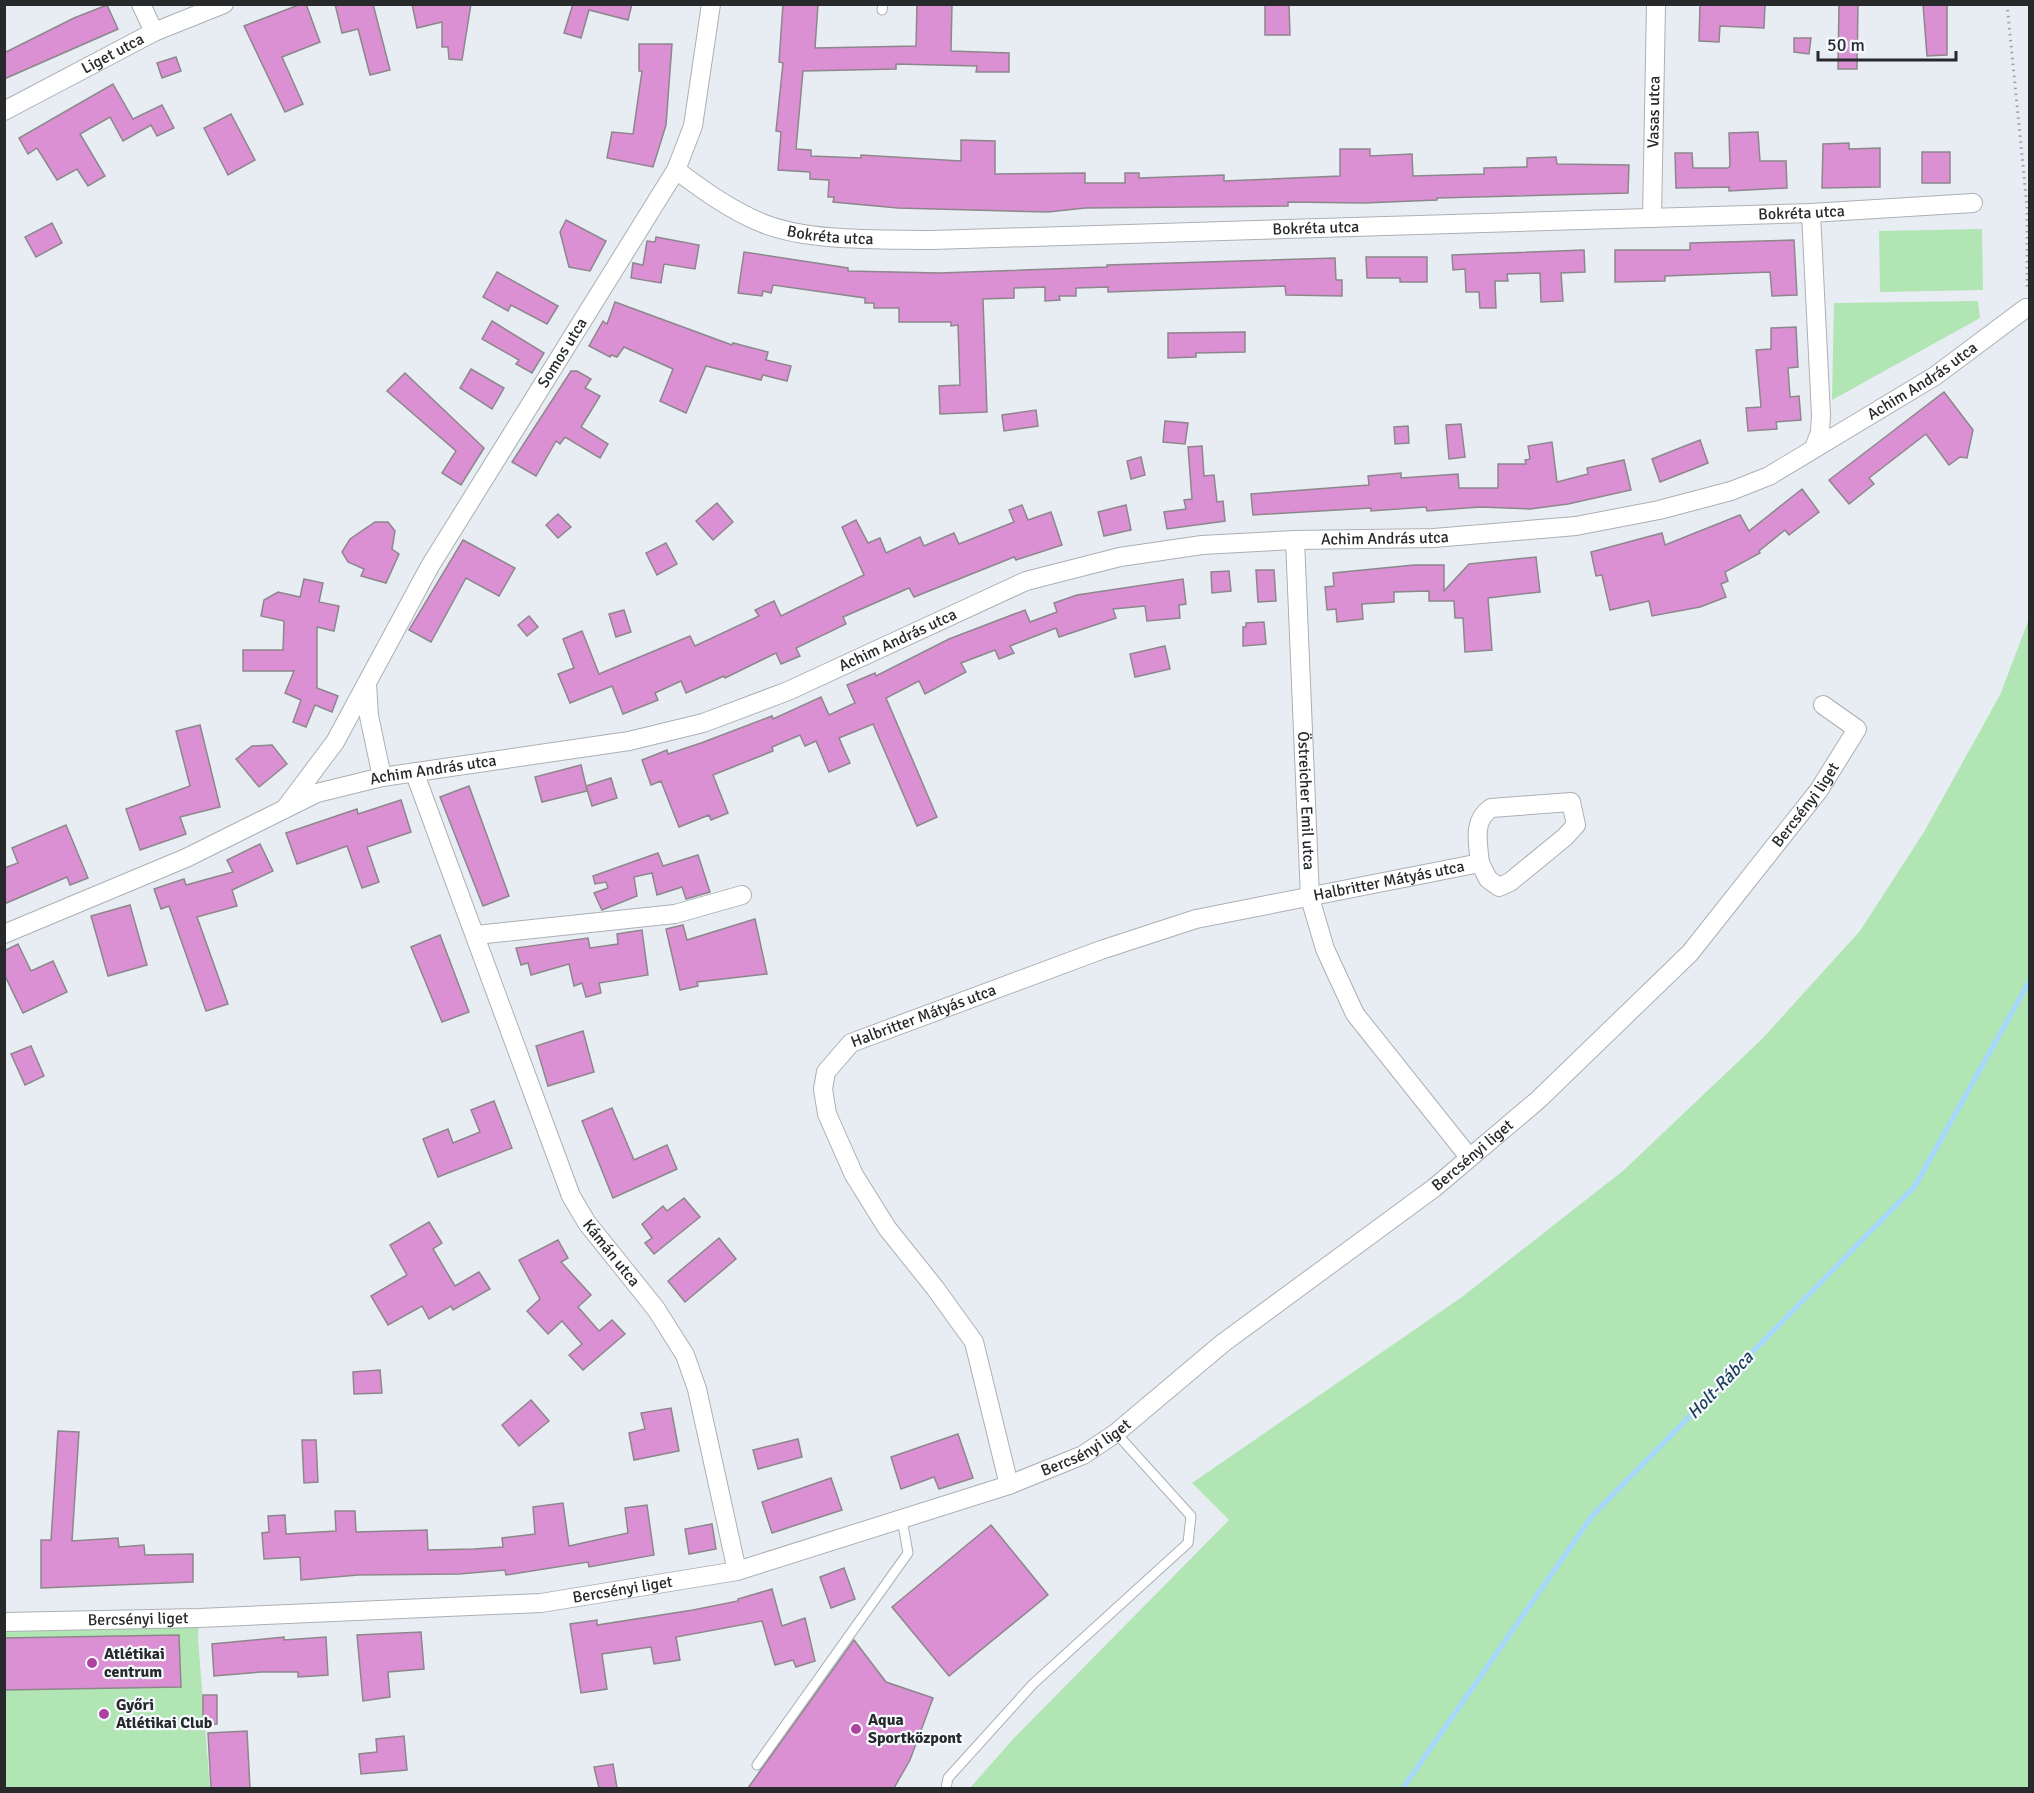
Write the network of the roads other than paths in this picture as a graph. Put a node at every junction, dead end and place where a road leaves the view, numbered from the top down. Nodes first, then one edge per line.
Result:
1 (141, 4) edge
2 (224, 4) edge
3 (711, 4) edge
4 (1656, 4) edge
5 (154, 32) junction
6 (4, 111) edge
7 (676, 170) junction
8 (1973, 203) dead end
9 (1811, 213) junction
10 (1652, 218) junction
11 (2026, 308) road end
12 (1814, 448) junction
13 (1295, 540) junction
14 (367, 684) junction
15 (1823, 705) dead end
16 (415, 774) junction
17 (382, 777) junction
18 (286, 807) junction
19 (1480, 863) junction
20 (742, 895) dead end
21 (1310, 898) junction
22 (4, 934) edge
23 (476, 935) junction
24 (1469, 1157) junction
25 (1116, 1433) junction
26 (1009, 1485) junction
27 (902, 1518) junction
28 (737, 1571) junction
29 (4, 1622) edge
30 (757, 1766) dead end
31 (946, 1788) edge

1 - 5 street
2 - 5 street, Liget utca
3 - 7 street, Somos utca
4 - 10 street, Vasas utca
5 - 6 street, Liget utca
7 - 10 street, Bokréta utca
7 - 14 street, Somos utca
8 - 9 street, Bokréta utca
9 - 10 street, Bokréta utca
9 - 12 street
11 - 12 street, Achim András utca
12 - 13 street, Achim András utca
13 - 16 street, Achim András utca
13 - 21 street, Östreicher Emil utca
14 - 17 street
14 - 18 street, Somos utca
15 - 24 street, Bercsényi liget
16 - 17 street, Achim András utca
16 - 23 street, Kámán utca
17 - 18 street, Achim András utca
18 - 22 street, Achim András utca
19 - 19 street, Halbritter Mátyás utca
19 - 21 street, Halbritter Mátyás utca
20 - 23 street
21 - 24 street, Östreicher Emil utca
21 - 26 street, Halbritter Mátyás utca
23 - 28 street, Kámán utca
24 - 25 street, Bercsényi liget
25 - 26 street, Bercsényi liget
25 - 31 lane
26 - 27 street, Bercsényi liget
27 - 28 street, Bercsényi liget
27 - 30 lane
28 - 29 street, Bercsényi liget

